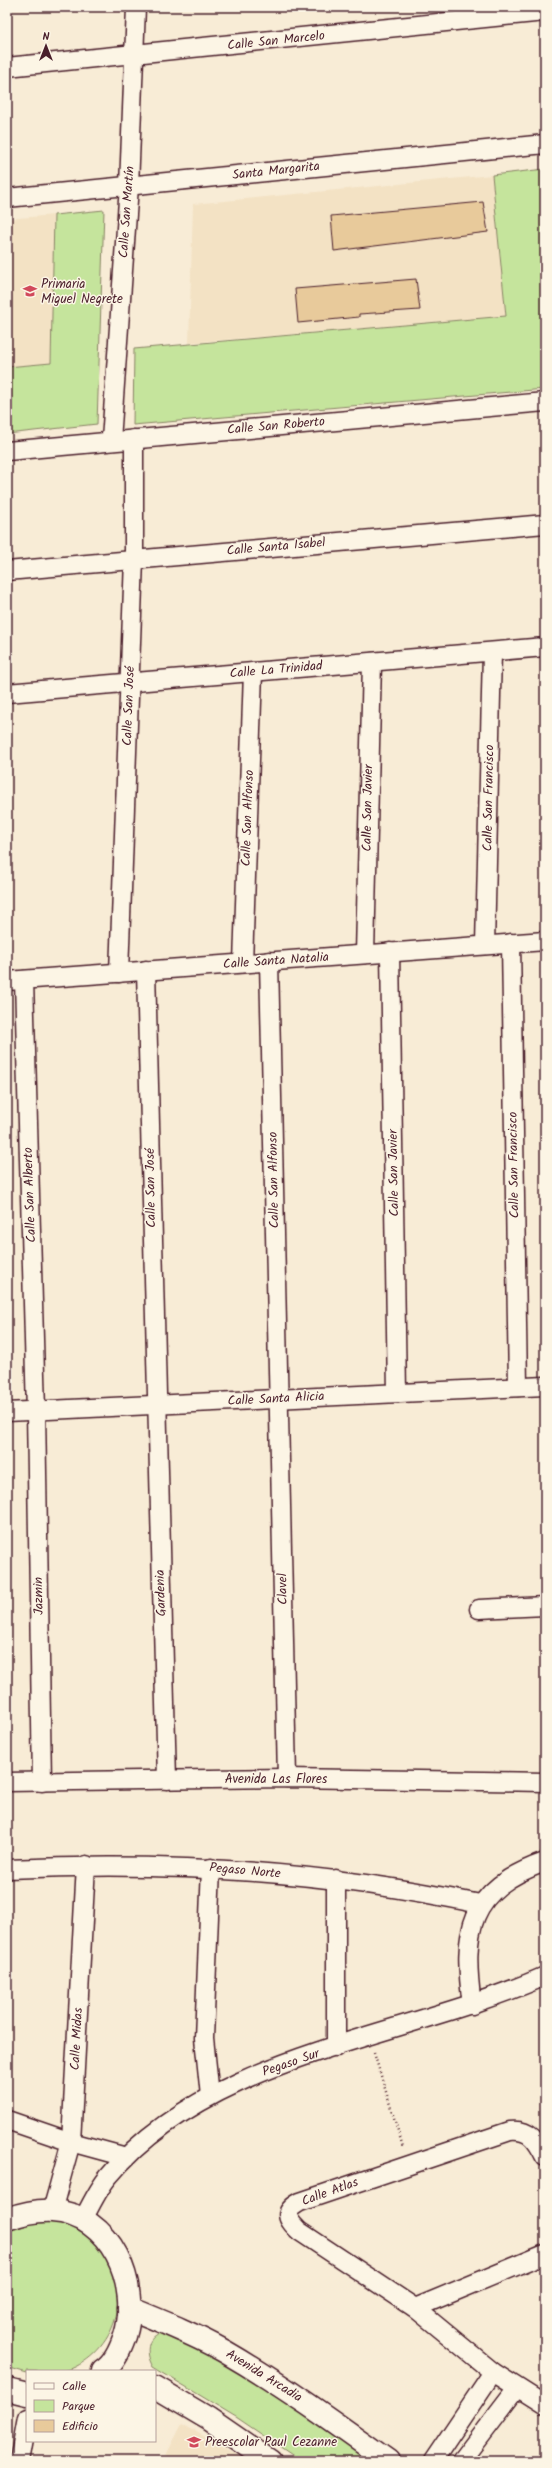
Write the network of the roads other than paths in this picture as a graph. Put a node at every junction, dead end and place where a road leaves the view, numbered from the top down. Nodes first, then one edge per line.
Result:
1 (136, 7) edge
2 (545, 12) edge
3 (134, 56) junction
4 (7, 67) edge
5 (545, 144) edge
6 (129, 186) junction
7 (7, 198) edge
8 (545, 402) edge
9 (134, 439) junction
10 (111, 440) junction
11 (7, 451) edge
12 (545, 524) edge
13 (134, 559) junction
14 (7, 571) edge
15 (545, 647) edge
16 (492, 652) junction
17 (372, 662) junction
18 (252, 672) junction
19 (130, 683) junction
20 (7, 694) edge
21 (545, 941) edge
22 (511, 943) junction
23 (486, 945) junction
24 (390, 952) junction
25 (365, 954) junction
26 (269, 961) junction
27 (243, 963) junction
28 (146, 970) junction
29 (119, 973) junction
30 (16, 980) edge
31 (545, 1386) edge
32 (518, 1387) junction
33 (397, 1393) junction
34 (279, 1399) junction
35 (156, 1405) junction
36 (36, 1411) junction
37 (7, 1412) edge
38 (545, 1606) edge
39 (479, 1609) dead end
40 (287, 1778) junction
41 (167, 1780) junction
42 (7, 1782) edge
43 (42, 1782) junction
44 (545, 1782) edge
45 (545, 1862) edge
46 (86, 1865) junction
47 (211, 1868) junction
48 (7, 1869) edge
49 (336, 1879) junction
50 (480, 1904) junction
51 (545, 1976) edge
52 (472, 2005) junction
53 (336, 2047) junction
54 (210, 2096) junction
55 (7, 2120) edge
56 (71, 2142) junction
57 (126, 2157) junction
58 (545, 2157) edge
59 (52, 2211) junction
60 (7, 2219) edge
61 (83, 2220) junction
62 (545, 2254) edge
63 (129, 2308) junction
64 (415, 2308) junction
65 (107, 2370) edge
66 (493, 2372) junction
67 (156, 2388) edge
68 (7, 2389) edge
69 (516, 2389) junction
70 (26, 2394) edge
71 (545, 2405) edge
72 (26, 2423) edge
73 (19, 2461) edge
74 (270, 2461) edge
75 (388, 2461) edge
76 (433, 2461) edge
77 (461, 2461) edge

1 - 3 street, Calle San Martín
2 - 3 street, Calle San Marcelo
3 - 4 street, Calle San Marcelo
3 - 6 street, Calle San Martín
5 - 6 street, Santa Margarita
6 - 7 street, Santa Margarita
6 - 10 street, Calle San Martín
8 - 9 street, Calle San Roberto
9 - 10 street, Calle San Roberto
9 - 13 street, Calle San José
10 - 11 street, Calle San Roberto
12 - 13 street, Calle Santa Isabel
13 - 14 street, Calle Santa Isabel
13 - 19 street, Calle San José
15 - 16 street, Calle La Trinidad
16 - 17 street, Calle La Trinidad
16 - 23 street, Calle San Francisco
17 - 18 street, Calle La Trinidad
17 - 25 street, Calle San Javier
18 - 19 street, Calle La Trinidad
18 - 27 street, Calle San Alfonso
19 - 20 street, Calle La Trinidad
19 - 29 street, Calle San José
21 - 22 street, Calle Santa Natalia
22 - 23 street, Calle Santa Natalia
22 - 32 street, Calle San Francisco
23 - 24 street, Calle Santa Natalia
24 - 25 street, Calle Santa Natalia
24 - 33 street, Calle San Javier
25 - 26 street, Calle Santa Natalia
26 - 27 street, Calle Santa Natalia
26 - 34 street, Calle San Alfonso
27 - 28 street, Calle Santa Natalia
28 - 29 street, Calle Santa Natalia
28 - 35 street, Calle San José
29 - 30 street, Calle Santa Natalia
30 - 36 street, Calle San Alberto
31 - 32 street, Calle Santa Alicia
32 - 33 street, Calle Santa Alicia
33 - 34 street, Calle Santa Alicia
34 - 35 street, Calle Santa Alicia
34 - 40 street, Clavel
35 - 36 street, Calle Santa Alicia
35 - 41 street, Gardenia
36 - 37 street, Calle Santa Alicia
36 - 43 street, Jazmin
38 - 39 street
40 - 41 street, Avenida Las Flores
40 - 44 street, Avenida Las Flores
41 - 43 street, Avenida Las Flores
42 - 43 street, Avenida Las Flores
45 - 50 street
46 - 47 street, Pegaso Norte
46 - 48 street, Pegaso Norte
46 - 56 street, Calle Midas
47 - 49 street, Pegaso Norte
47 - 54 street
49 - 50 street, Pegaso Norte
49 - 53 street
50 - 52 street
51 - 52 street, Pegaso Sur
52 - 53 street, Pegaso Sur
53 - 54 street, Pegaso Sur
54 - 57 street, Pegaso Sur
55 - 56 street
56 - 57 street
56 - 59 street, Calle Midas
57 - 61 street, Pegaso Sur
58 - 64 street, Calle Atlas
59 - 60 street
59 - 61 street
61 - 63 street
62 - 64 street
63 - 65 street
63 - 75 street, Avenida Arcadia
64 - 66 street, Calle Atlas
66 - 69 street, Calle Atlas
66 - 76 street
67 - 74 street
68 - 70 street
69 - 71 street, Calle Atlas
69 - 77 street
72 - 73 street

